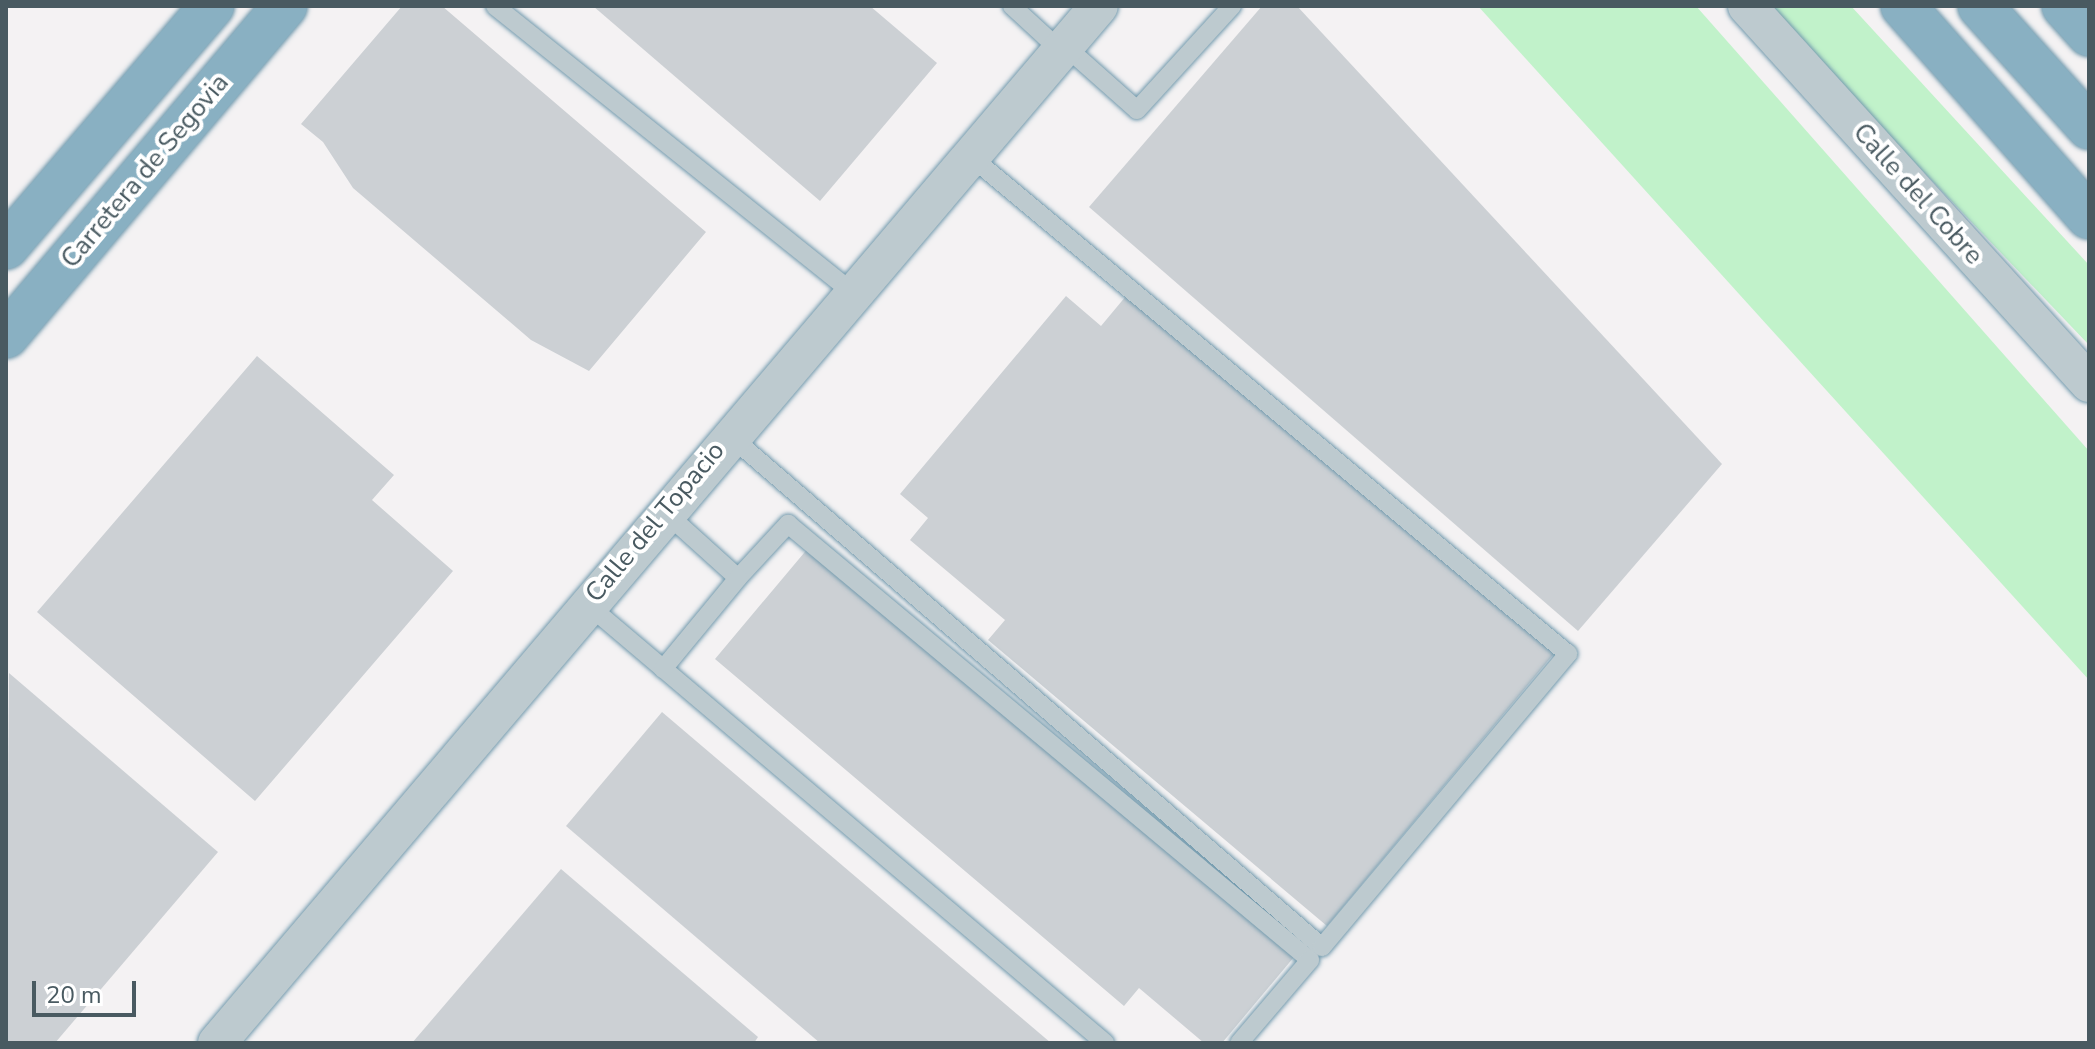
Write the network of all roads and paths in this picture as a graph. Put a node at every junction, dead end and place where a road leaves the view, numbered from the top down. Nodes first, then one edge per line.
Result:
1 (212, 6) edge
2 (285, 6) edge
3 (495, 6) edge
4 (1012, 6) edge
5 (1099, 6) edge
6 (1232, 6) edge
7 (1747, 6) edge
8 (1903, 6) edge
9 (1980, 6) edge
10 (2064, 6) edge
11 (2089, 34) edge
12 (1063, 48) junction
13 (94, 113) dead end
14 (2089, 127) edge
15 (970, 156) junction
16 (6, 216) edge
17 (2089, 217) edge
18 (6, 247) edge
19 (852, 292) junction
20 (6, 336) edge
21 (2089, 383) edge
22 (729, 435) junction
23 (665, 512) junction
24 (738, 578) junction
25 (587, 604) junction
26 (663, 669) junction
27 (217, 1043) edge
28 (1105, 1043) edge
29 (1239, 1043) edge

1 - 18 highway
2 - 20 highway, Carretera de Segovia
3 - 19 lane
4 - 12 lane
5 - 12 street, Calle del Topacio
6 - 12 lane
7 - 21 street, Calle del Cobre
8 - 17 highway
9 - 14 highway
10 - 11 highway
12 - 15 street, Calle del Topacio
13 - 16 lane
15 - 19 street, Calle del Topacio
15 - 22 lane
19 - 22 street, Calle del Topacio
22 - 23 street, Calle del Topacio
23 - 24 lane
23 - 25 street, Calle del Topacio
24 - 26 lane
24 - 29 lane
25 - 26 lane
25 - 27 street, Calle del Topacio
26 - 28 lane

